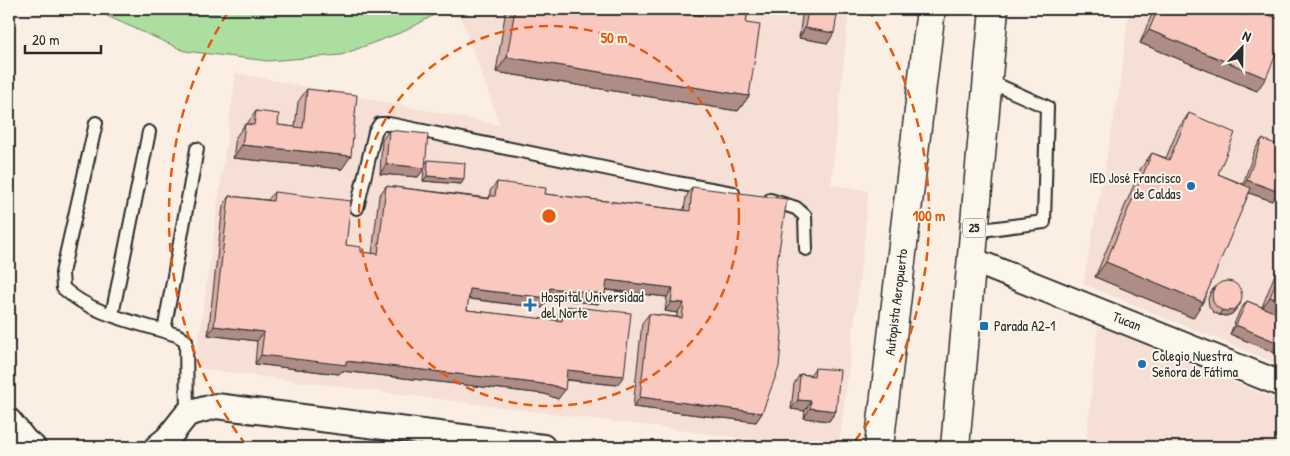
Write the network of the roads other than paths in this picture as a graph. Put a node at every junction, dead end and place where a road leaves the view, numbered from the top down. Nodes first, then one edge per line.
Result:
1 (930, 9) edge
2 (994, 9) edge
3 (986, 80) junction
4 (96, 123) dead end
5 (149, 132) dead end
6 (197, 149) dead end
7 (357, 208) dead end
8 (974, 231) junction
9 (806, 249) dead end
10 (972, 260) junction
11 (112, 315) junction
12 (164, 331) junction
13 (1281, 384) edge
14 (187, 414) junction
15 (9, 421) edge
16 (33, 447) edge
17 (156, 447) edge
18 (543, 447) edge
19 (879, 447) edge
20 (955, 447) edge

1 - 19 highway, Autopista Aeropuerto
2 - 3 highway, 25
3 - 8 highway, 25
3 - 8 lane
4 - 11 lane
5 - 11 lane
6 - 12 lane
7 - 9 lane
8 - 10 highway, 25
10 - 13 street, Tucan
10 - 20 highway, 25
11 - 12 lane
12 - 14 lane
14 - 17 street
14 - 18 street
15 - 16 street

